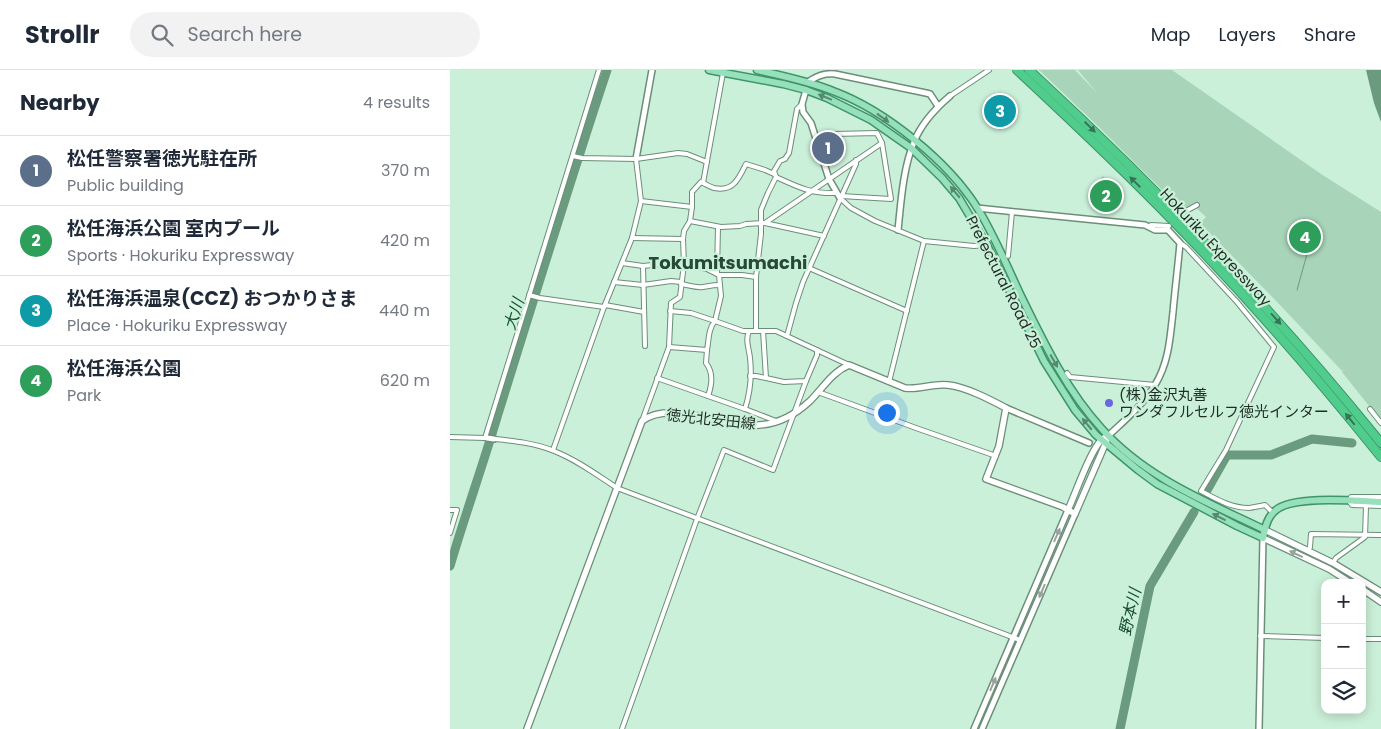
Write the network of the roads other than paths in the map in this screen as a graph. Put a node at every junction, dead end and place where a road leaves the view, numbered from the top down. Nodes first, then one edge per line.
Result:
1 (599, 70) edge
2 (652, 70) edge
3 (709, 70) edge
4 (757, 70) edge
5 (989, 70) edge
6 (1011, 70) edge
7 (1017, 70) edge
8 (1031, 70) edge
9 (724, 73) junction
10 (808, 82) junction
11 (806, 90) junction
12 (950, 96) joint
13 (802, 104) junction
14 (938, 106) junction
15 (1068, 111) junction
16 (834, 134) dead end
17 (914, 140) junction
18 (882, 143) junction
19 (911, 148) junction
20 (574, 156) junction
21 (636, 160) junction
22 (856, 160) junction
23 (707, 162) junction
24 (775, 176) junction
25 (829, 179) junction
26 (703, 183) junction
27 (811, 192) junction
28 (839, 195) junction
29 (891, 199) junction
30 (901, 200) junction
31 (641, 201) junction
32 (1197, 205) dead end
33 (692, 207) junction
34 (977, 208) junction
35 (1012, 212) junction
36 (1184, 212) dead end
37 (690, 220) junction
38 (763, 223) junction
39 (1169, 226) dead end
40 (718, 227) junction
41 (1150, 228) junction
42 (898, 230) junction
43 (824, 236) junction
44 (632, 238) junction
45 (683, 239) junction
46 (924, 241) junction
47 (1180, 243) junction
48 (987, 245) junction
49 (1008, 256) dead end
50 (622, 263) junction
51 (684, 264) junction
52 (643, 266) junction
53 (809, 268) junction
54 (718, 275) junction
55 (756, 277) junction
56 (614, 282) junction
57 (681, 283) junction
58 (644, 285) junction
59 (720, 285) junction
60 (534, 296) junction
61 (605, 306) junction
62 (670, 311) junction
63 (644, 312) junction
64 (907, 312) junction
65 (715, 321) junction
66 (748, 331) junction
67 (756, 331) junction
68 (763, 331) junction
69 (788, 336) junction
70 (645, 346) dead end
71 (669, 347) junction
72 (707, 350) junction
73 (817, 350) junction
74 (849, 365) junction
75 (1068, 373) dead end
76 (750, 376) junction
77 (657, 378) junction
78 (766, 378) junction
79 (806, 381) junction
80 (889, 382) junction
81 (1155, 385) junction
82 (818, 392) junction
83 (708, 396) junction
84 (745, 408) junction
85 (1006, 408) junction
86 (1370, 409) dead end
87 (795, 413) junction
88 (642, 421) junction
89 (777, 421) junction
90 (1381, 423) edge
91 (1108, 436) junction
92 (450, 437) edge
93 (486, 438) junction
94 (494, 439) joint
95 (1103, 441) junction
96 (1381, 443) edge
97 (1088, 444) dead end
98 (553, 450) junction
99 (996, 456) junction
100 (1381, 457) edge
101 (617, 488) junction
102 (1381, 496) edge
103 (1349, 501) junction
104 (1381, 502) edge
105 (1366, 506) junction
106 (1381, 506) edge
107 (450, 510) edge
108 (1068, 510) junction
109 (1273, 513) junction
110 (1075, 514) junction
111 (698, 519) junction
112 (1265, 530) junction
113 (450, 533) edge
114 (1365, 535) junction
115 (1381, 535) edge
116 (1263, 538) junction
117 (1308, 551) junction
118 (1333, 563) junction
119 (1345, 579) edge
120 (1366, 592) edge
121 (1381, 592) edge
122 (1381, 602) edge
123 (1013, 636) junction
124 (1260, 636) junction
125 (1321, 638) edge
126 (1366, 639) edge
127 (1381, 639) edge
128 (1020, 640) junction
129 (527, 729) edge
130 (622, 729) edge
131 (974, 729) edge
132 (982, 729) edge
133 (1259, 729) edge

1 - 20 street
2 - 21 street
3 - 9 main road, Prefectural Road 25
4 - 10 main road, Prefectural Road 25
5 - 12 street
6 - 15 highway
7 - 15 highway, Hokuriku Expressway
8 - 15 highway, Hokuriku Expressway
9 - 11 main road, Prefectural Road 25
9 - 23 street
10 - 14 street
10 -> 17 main road, Prefectural Road 25
11 - 13 street
19 -> 11 main road, Prefectural Road 25
12 - 14 street
13 - 24 street
13 - 25 street
14 - 17 street
15 -> 96 highway, Hokuriku Expressway
100 -> 15 highway, Hokuriku Expressway
16 - 18 street
17 - 19 street
17 - 34 main road, Prefectural Road 25
18 - 22 street
18 - 29 street
19 - 30 street
48 -> 19 main road, Prefectural Road 25
20 - 21 street
20 - 60 street
21 - 23 street
21 - 31 street
22 - 25 street
22 - 28 street
23 - 26 street
24 - 26 street
24 - 27 street
24 - 38 street
25 - 27 street
25 - 28 street
26 - 33 street
27 - 28 street
27 - 38 street
28 - 29 street
28 - 42 street
28 - 43 street
29 - 30 street
30 - 42 street
31 - 33 street
31 - 44 street
32 - 36 street
33 - 37 street
34 - 35 street
34 -> 91 main road, Prefectural Road 25
35 - 41 street
35 - 49 street
37 - 40 street
37 - 45 street
38 - 40 street
38 - 43 street
38 - 55 street
39 - 41 street
40 - 54 street
41 - 47 street
42 - 46 street
43 - 53 street
44 - 45 street
44 - 50 street
45 - 51 street
46 - 48 street
46 - 64 street
47 - 81 street
47 - 109 street
95 -> 48 main road, Prefectural Road 25
50 - 52 street
50 - 56 street
51 - 52 street
51 - 54 street
51 - 57 street
52 - 58 street
53 - 64 street
53 - 69 street
54 - 55 street
54 - 59 street
55 - 67 street
56 - 58 street
56 - 61 street
57 - 58 street
57 - 59 street
57 - 62 street
58 - 63 street
59 - 65 street
60 - 61 street
60 - 93 street
61 - 63 street
61 - 98 street
62 - 65 street
62 - 71 street
63 - 70 street
64 - 80 street
65 - 66 street
65 - 72 street
66 - 67 street
66 - 76 street
67 - 68 street
68 - 69 street
68 - 78 street
69 - 73 street
71 - 72 street
71 - 77 street
72 - 83 street
73 - 74 street
73 - 79 street
74 - 80 main road
74 - 82 main road, 徳光北安田線
75 - 81 street
76 - 78 street
76 - 84 street
77 - 83 street
77 - 88 street
78 - 79 street
79 - 87 street
80 - 85 main road
81 - 91 street
82 - 87 main road, 徳光北安田線
82 - 99 street
83 - 84 street
84 - 89 street
85 - 97 street
85 - 99 main road
86 - 90 street
87 - 89 main road, 徳光北安田線
87 - 111 street
88 - 89 main road, 徳光北安田線
88 - 101 main road
91 - 95 main road
91 - 112 main road, Prefectural Road 25
92 - 93 street
93 - 94 street
94 - 98 street
95 - 108 main road
95 - 110 main road
116 -> 95 main road, Prefectural Road 25
98 - 101 street
99 - 108 main road
101 - 111 street
101 - 129 main road
102 - 103 street
103 - 104 main road
103 - 105 street
103 - 109 main road
105 - 106 street
105 - 114 street
107 - 113 street
108 - 110 main road
123 -> 108 street
109 - 112 main road
110 -> 128 street
111 - 123 street
111 - 130 street
112 - 116 main road
112 - 117 main road
114 - 115 street
114 - 117 street
114 - 118 street
119 -> 116 main road
116 - 124 street
117 - 118 main road
118 - 121 main road
120 - 122 main road
123 - 128 street
131 -> 123 street
124 - 125 street
124 - 133 street
126 - 127 street
128 - 132 street

